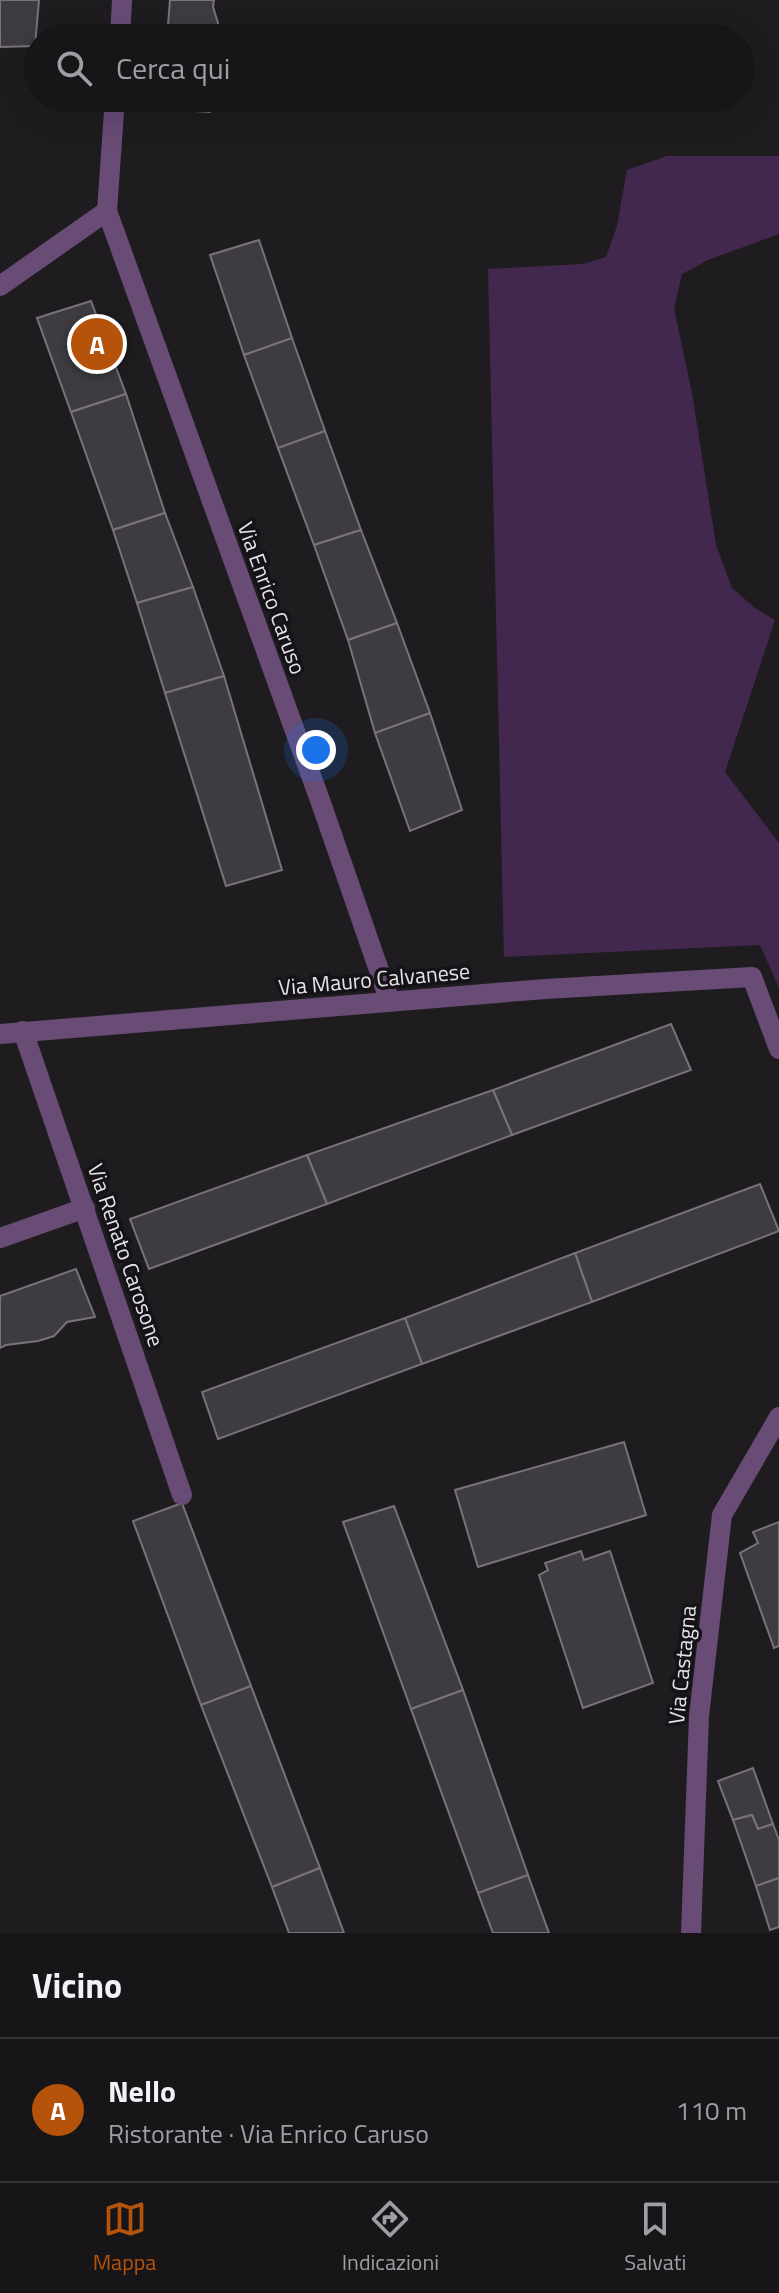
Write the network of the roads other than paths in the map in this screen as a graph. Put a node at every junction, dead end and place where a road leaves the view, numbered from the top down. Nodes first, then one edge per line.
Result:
1 (122, 0) edge
2 (121, 24) edge
3 (114, 112) edge
4 (107, 211) junction
5 (0, 286) edge
6 (390, 1002) junction
7 (23, 1031) junction
8 (0, 1034) edge
9 (779, 1049) edge
10 (85, 1208) junction
11 (0, 1238) edge
12 (779, 1417) edge
13 (182, 1495) dead end
14 (691, 1933) edge

1 - 2 street
3 - 4 street, Via Enrico Caruso
4 - 5 street
4 - 6 street, Via Enrico Caruso
6 - 7 street, Via Mauro Calvanese
6 - 9 street, Via Mauro Calvanese
7 - 8 street, Via Mauro Calvanese
7 - 10 street, Via Renato Carosone
10 - 11 street
10 - 13 street, Via Renato Carosone
12 - 14 street, Via Castagna

